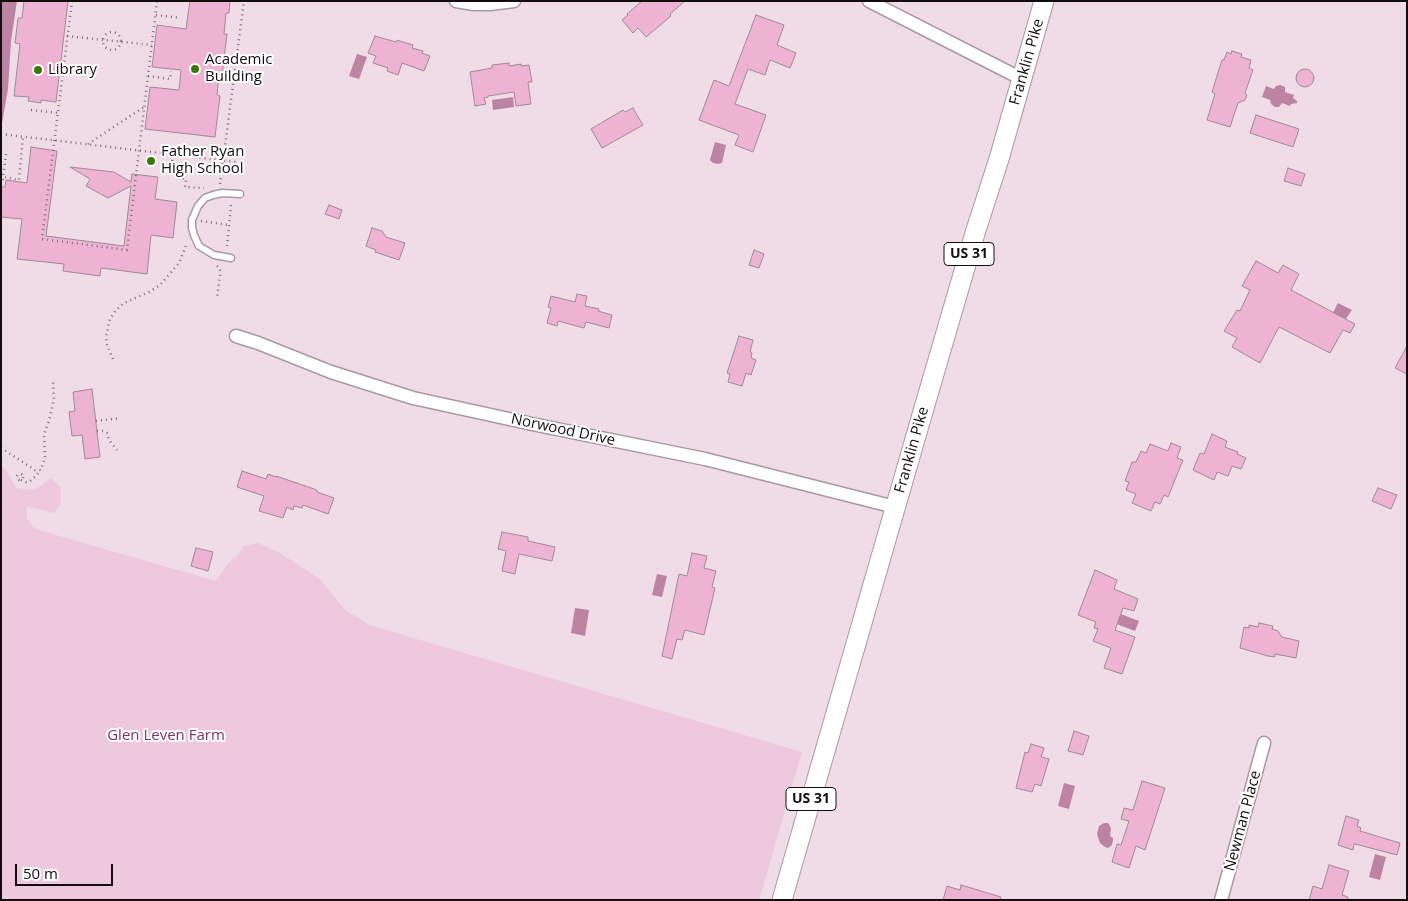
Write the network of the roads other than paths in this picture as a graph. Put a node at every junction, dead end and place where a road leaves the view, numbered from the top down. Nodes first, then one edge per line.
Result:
1 (456, 1) edge
2 (514, 1) edge
3 (869, 1) edge
4 (1044, 1) edge
5 (1022, 79) junction
6 (240, 194) dead end
7 (232, 258) dead end
8 (236, 336) dead end
9 (896, 507) junction
10 (1264, 743) dead end
11 (782, 900) edge
12 (1221, 900) edge

1 - 2 street
3 - 5 street
4 - 5 main road, Franklin Pike / US 31
5 - 9 main road, Franklin Pike / US 31
6 - 7 lane
8 - 9 street, Norwood Drive
9 - 11 main road, Franklin Pike / US 31
10 - 12 street, Newman Place

